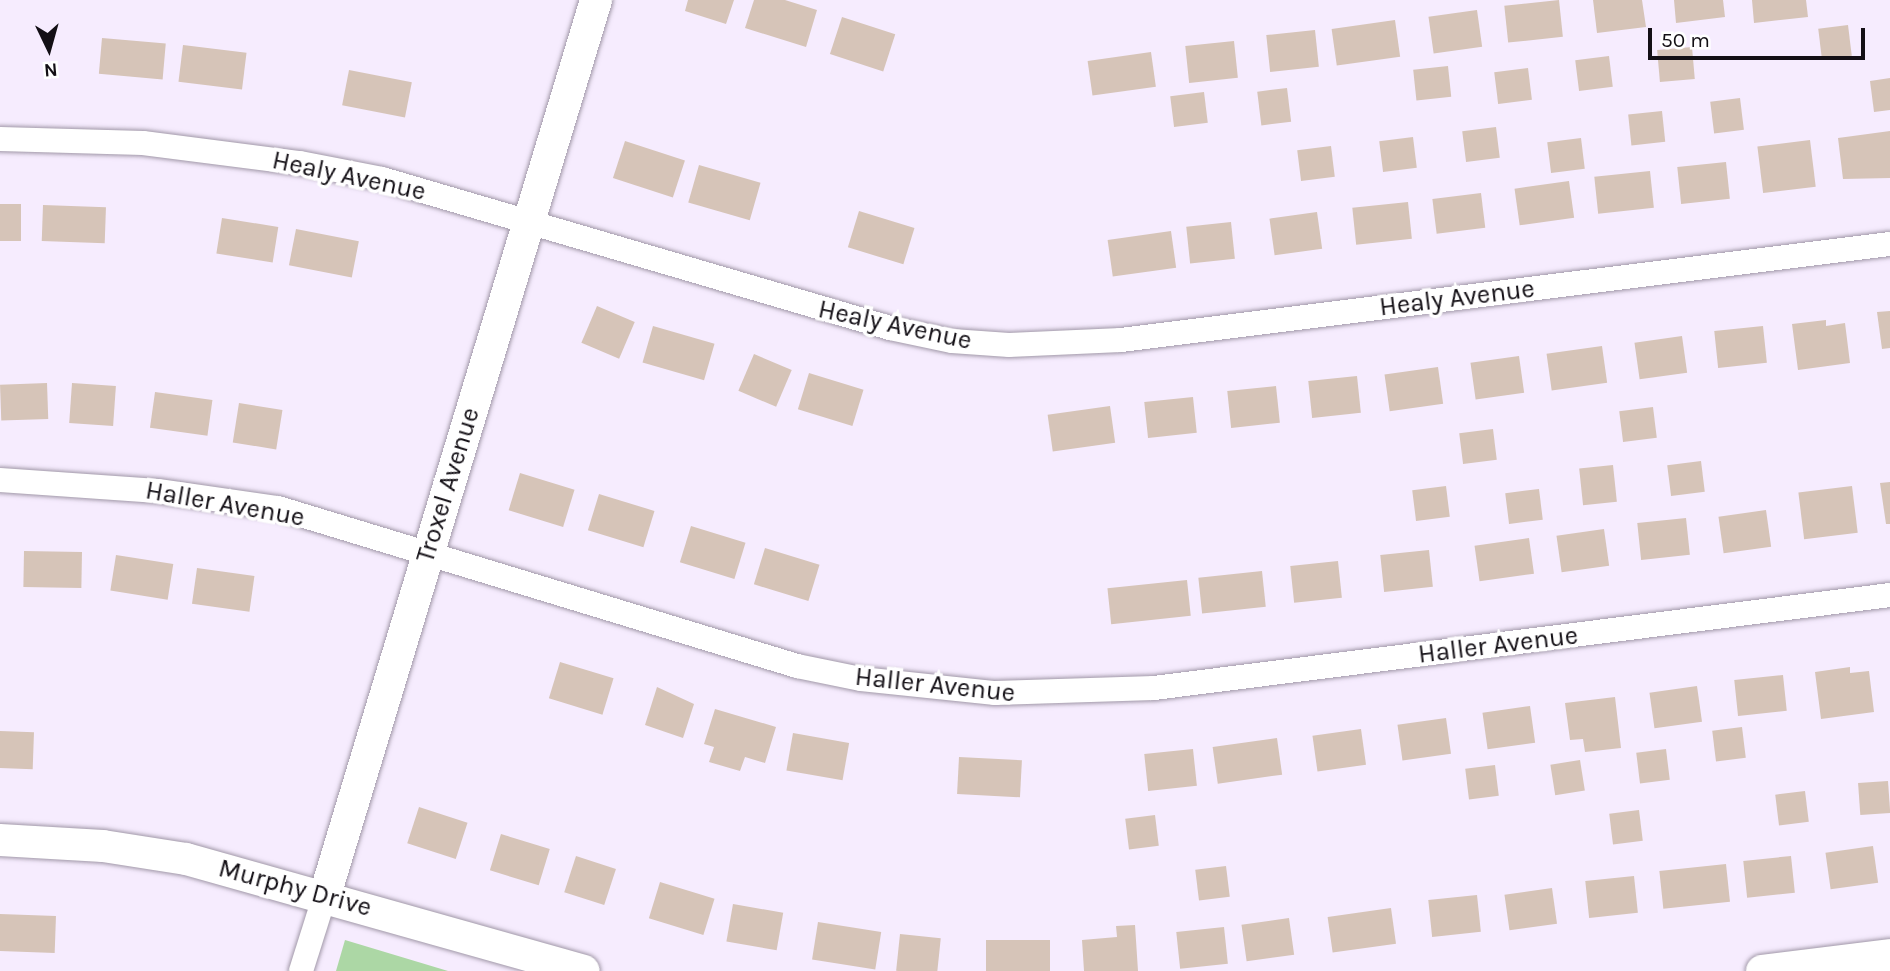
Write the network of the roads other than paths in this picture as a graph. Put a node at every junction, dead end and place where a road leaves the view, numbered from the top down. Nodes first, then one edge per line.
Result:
1 (596, 0) edge
2 (0, 139) edge
3 (530, 219) junction
4 (1890, 244) edge
5 (0, 481) edge
6 (427, 553) junction
7 (1890, 596) edge
8 (0, 840) edge
9 (325, 895) junction
10 (1890, 954) edge
11 (1773, 970) edge
12 (301, 971) edge
13 (584, 971) edge

1 - 3 street, Troxel Avenue
2 - 3 street, Healy Avenue
3 - 4 street, Healy Avenue
3 - 6 street, Troxel Avenue
5 - 6 street, Haller Avenue
6 - 7 street, Haller Avenue
6 - 9 street, Troxel Avenue
8 - 9 street, Murphy Drive
9 - 12 street, Troxel Avenue
9 - 13 street, Murphy Drive
10 - 11 street

